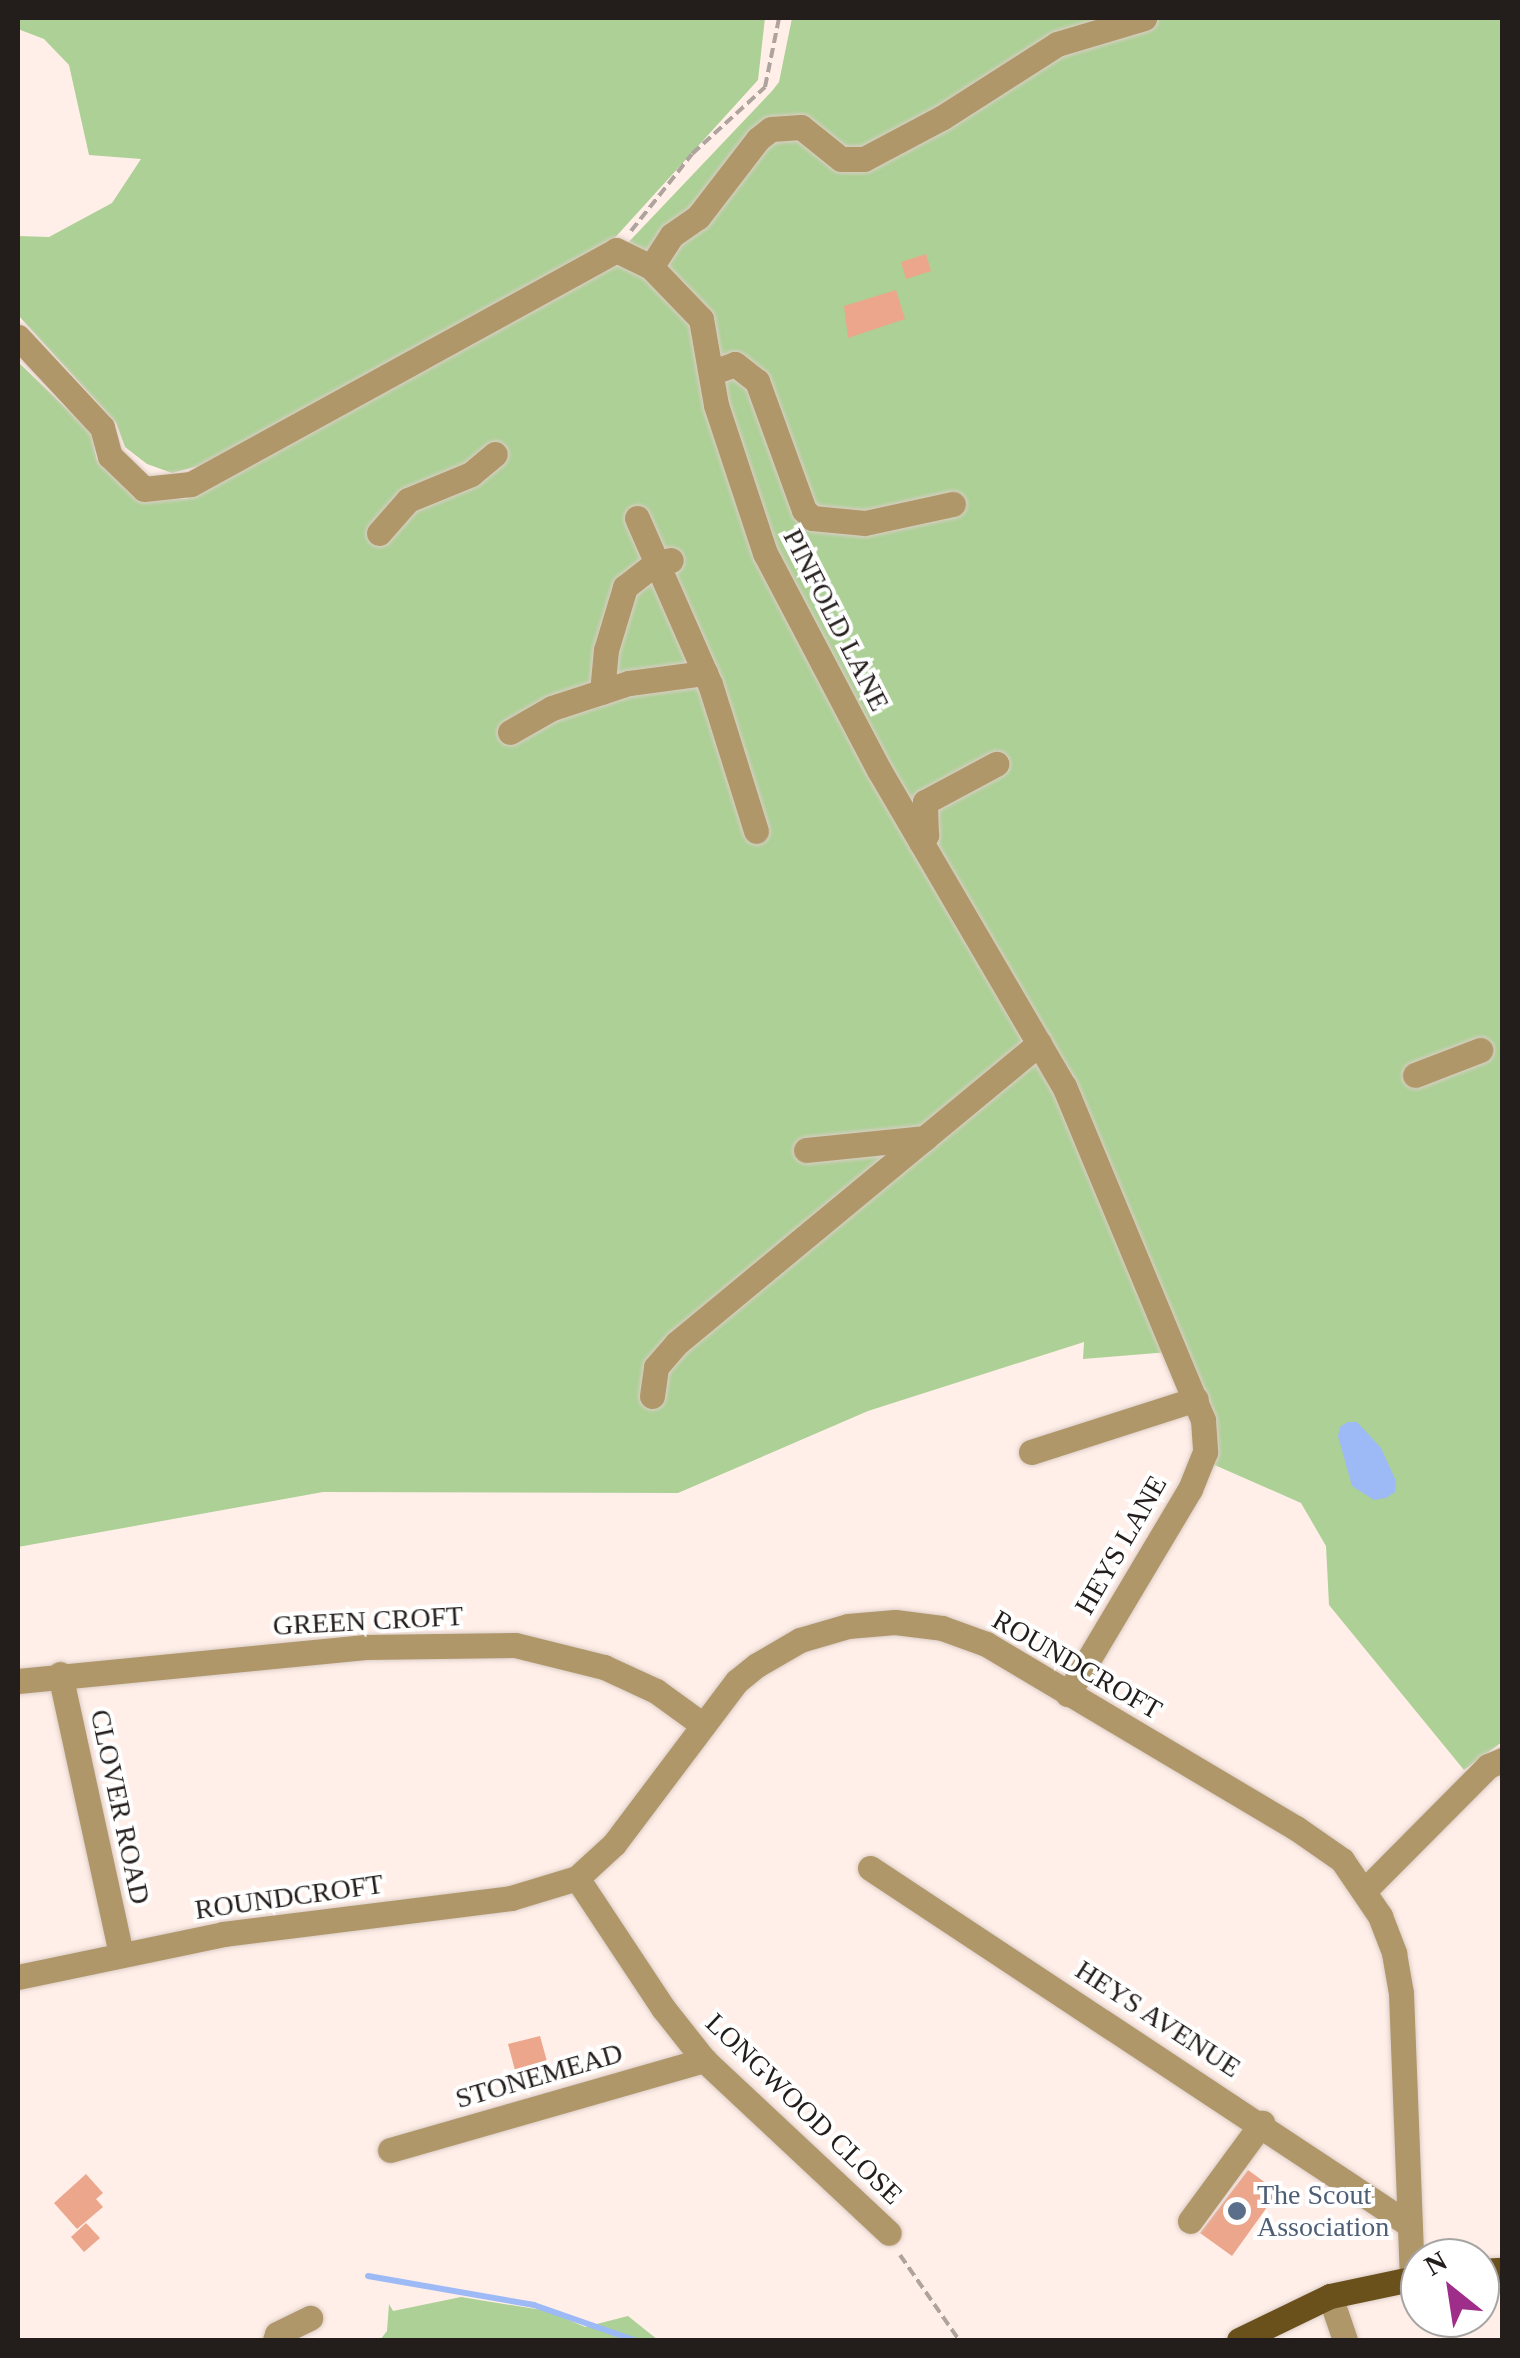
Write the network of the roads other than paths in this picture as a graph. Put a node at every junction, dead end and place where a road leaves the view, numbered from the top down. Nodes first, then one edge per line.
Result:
1 (1144, 18) edge
2 (651, 267) junction
3 (18, 337) edge
4 (713, 372) junction
5 (496, 454) dead end
6 (953, 504) dead end
7 (637, 518) dead end
8 (379, 533) dead end
9 (664, 562) junction
10 (705, 673) junction
11 (602, 692) junction
12 (510, 732) dead end
13 (996, 764) dead end
14 (756, 831) dead end
15 (921, 842) junction
16 (1040, 1044) junction
17 (1480, 1050) dead end
18 (1416, 1075) dead end
19 (925, 1138) junction
20 (806, 1150) dead end
21 (652, 1396) dead end
22 (1200, 1410) junction
23 (1032, 1452) dead end
24 (60, 1674) junction
25 (18, 1680) edge
26 (1068, 1694) junction
27 (703, 1725) junction
28 (1502, 1760) edge
29 (870, 1868) dead end
30 (577, 1878) junction
31 (1364, 1891) junction
32 (121, 1954) junction
33 (18, 1976) edge
34 (704, 2060) junction
35 (1262, 2123) junction
36 (390, 2150) dead end
37 (1190, 2221) dead end
38 (1410, 2225) junction
39 (888, 2233) road end
40 (1411, 2238) edge
41 (1400, 2281) edge
42 (1330, 2296) junction
43 (310, 2318) dead end
44 (275, 2340) edge
45 (1239, 2340) edge
46 (1345, 2340) edge

1 - 2 street
2 - 3 street, PINFOLD LANE
2 - 4 street, PINFOLD LANE
4 - 6 street
4 - 15 street, PINFOLD LANE
5 - 8 street
7 - 9 street
9 - 10 street
9 - 11 street
10 - 11 street
10 - 14 street
11 - 12 street
13 - 15 street
15 - 16 street, PINFOLD LANE
16 - 19 street
16 - 22 street, PINFOLD LANE
17 - 18 street
19 - 20 street
19 - 21 street
22 - 23 street
22 - 26 street, HEYS LANE
24 - 25 street, GREEN CROFT
24 - 27 street, GREEN CROFT
24 - 32 street, CLOVER ROAD
26 - 27 street, ROUNDCROFT
26 - 31 street, ROUNDCROFT
27 - 30 street, ROUNDCROFT
28 - 31 street
29 - 35 street, HEYS AVENUE
30 - 32 street, ROUNDCROFT
30 - 34 street, LONGWOOD CLOSE
31 - 38 street, ROUNDCROFT
32 - 33 street, ROUNDCROFT
34 - 36 street, STONEMEAD
34 - 39 street, LONGWOOD CLOSE
35 - 37 street
35 - 38 street, HEYS AVENUE
38 - 40 street, ROUNDCROFT
41 - 42 main road
42 - 45 main road
42 - 46 street
43 - 44 street

